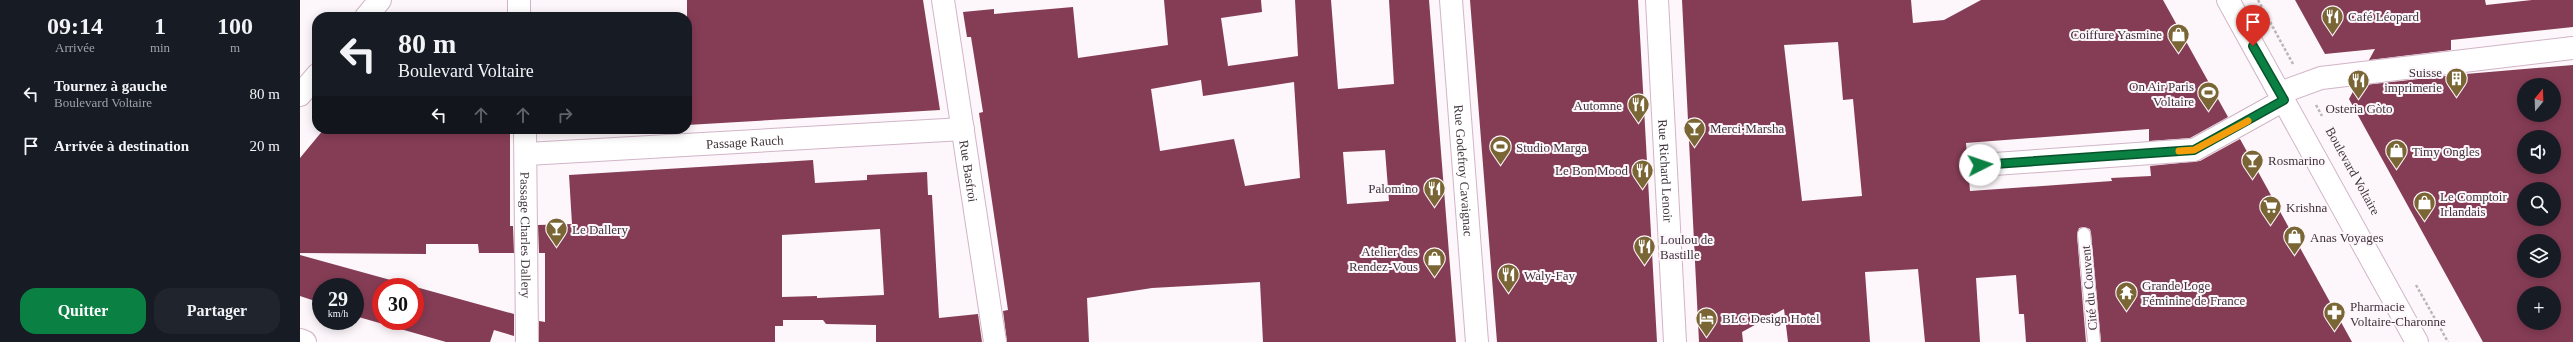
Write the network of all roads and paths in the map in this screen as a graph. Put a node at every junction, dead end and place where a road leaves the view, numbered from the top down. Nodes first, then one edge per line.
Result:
1 (380, 0) edge
2 (519, 0) edge
3 (943, 0) edge
4 (1451, 0) edge
5 (1657, 0) edge
6 (2228, 0) edge
7 (2258, 0) edge
8 (370, 12) edge
9 (519, 12) edge
10 (2573, 48) edge
11 (312, 81) edge
12 (2304, 84) junction
13 (300, 96) edge
14 (2282, 96) junction
15 (2323, 118) dead end
16 (963, 130) junction
17 (525, 134) edge
18 (527, 154) junction
19 (1980, 165) dead end
20 (2084, 234) dead end
21 (2413, 280) dead end
22 (300, 340) edge
23 (304, 342) edge
24 (527, 342) edge
25 (995, 342) edge
26 (1477, 342) edge
27 (1675, 342) edge
28 (2094, 342) edge
29 (2417, 342) edge
30 (2448, 342) edge

1 - 8 street
2 - 9 street
3 - 16 street, Rue Basfroi
4 - 26 street, Rue Godefroy Cavaignac
5 - 27 street, Rue Richard Lenoir
6 - 14 street, Boulevard Voltaire
7 - 12 path, Boulevard Voltaire
10 - 12 street
11 - 13 street
12 - 14 street
12 - 15 path, Boulevard Voltaire
14 - 19 street
14 - 29 street, Boulevard Voltaire
16 - 18 street, Passage Rauch
16 - 25 street, Rue Basfroi
17 - 18 street, Passage Charles Dallery
18 - 24 street, Passage Charles Dallery
20 - 28 lane, Cité du Couvent
21 - 30 path
22 - 23 street

